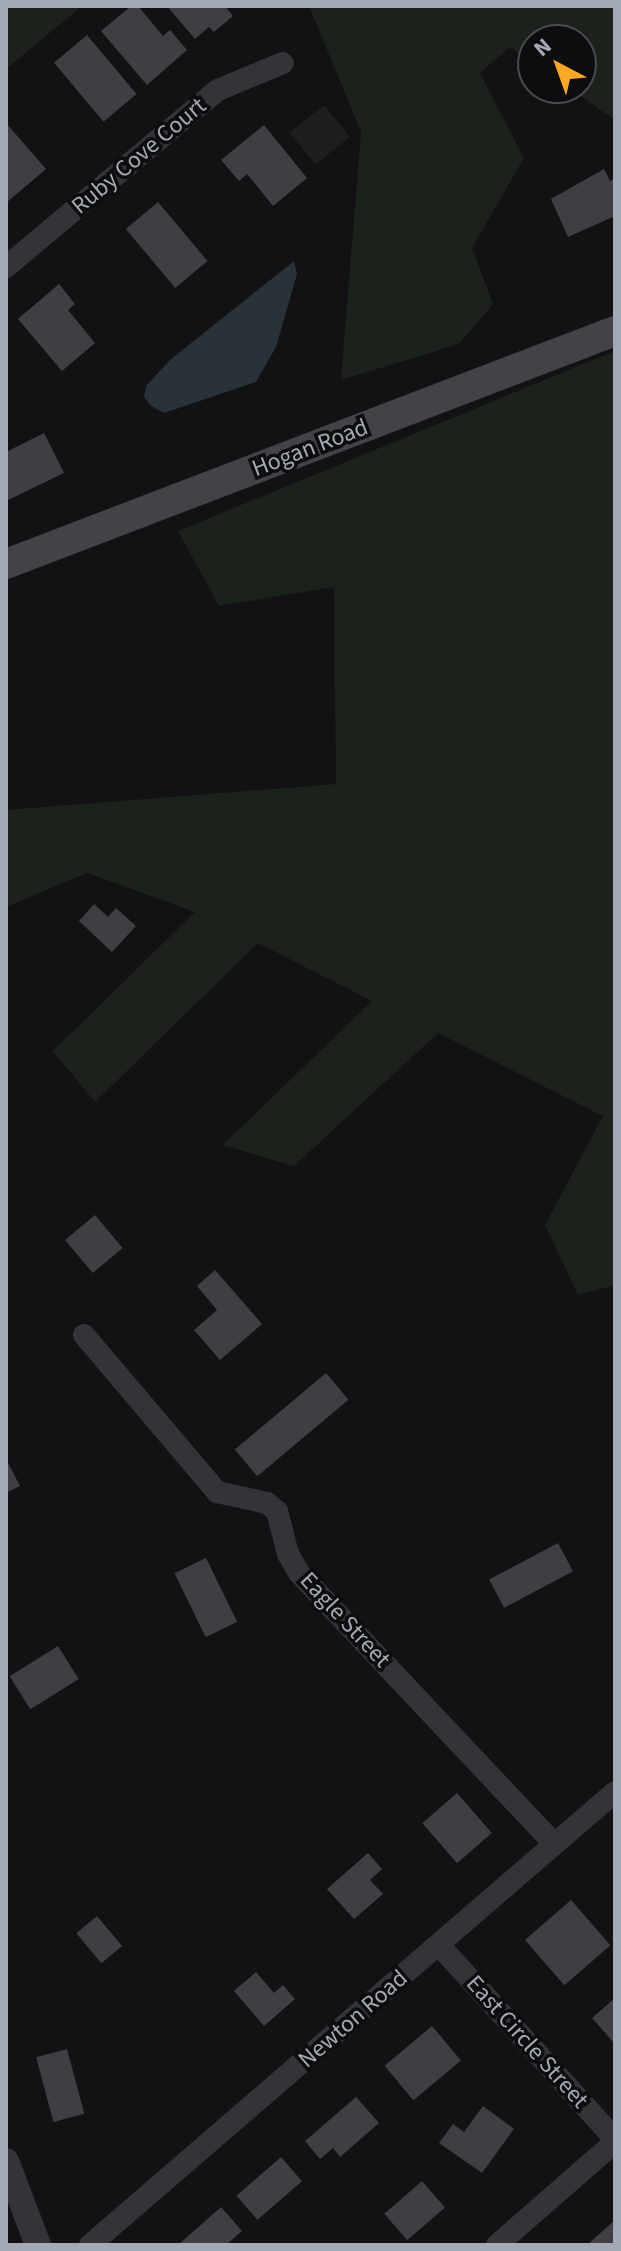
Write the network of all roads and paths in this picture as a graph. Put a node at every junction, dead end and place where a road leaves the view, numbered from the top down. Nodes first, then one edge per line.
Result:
1 (283, 63) dead end
2 (6, 267) edge
3 (615, 331) edge
4 (6, 564) edge
5 (84, 1335) dead end
6 (615, 1792) edge
7 (554, 1844) junction
8 (439, 1945) junction
9 (615, 2141) edge
10 (6, 2161) edge
11 (38, 2245) edge
12 (90, 2245) edge
13 (497, 2245) edge

1 - 2 street, Ruby Cove Court
3 - 4 main road, Hogan Road
5 - 7 street, Eagle Street
6 - 7 street, Newton Road
7 - 8 street, Newton Road
8 - 9 street, East Circle Street
8 - 12 street, Newton Road
9 - 13 street
10 - 11 street

